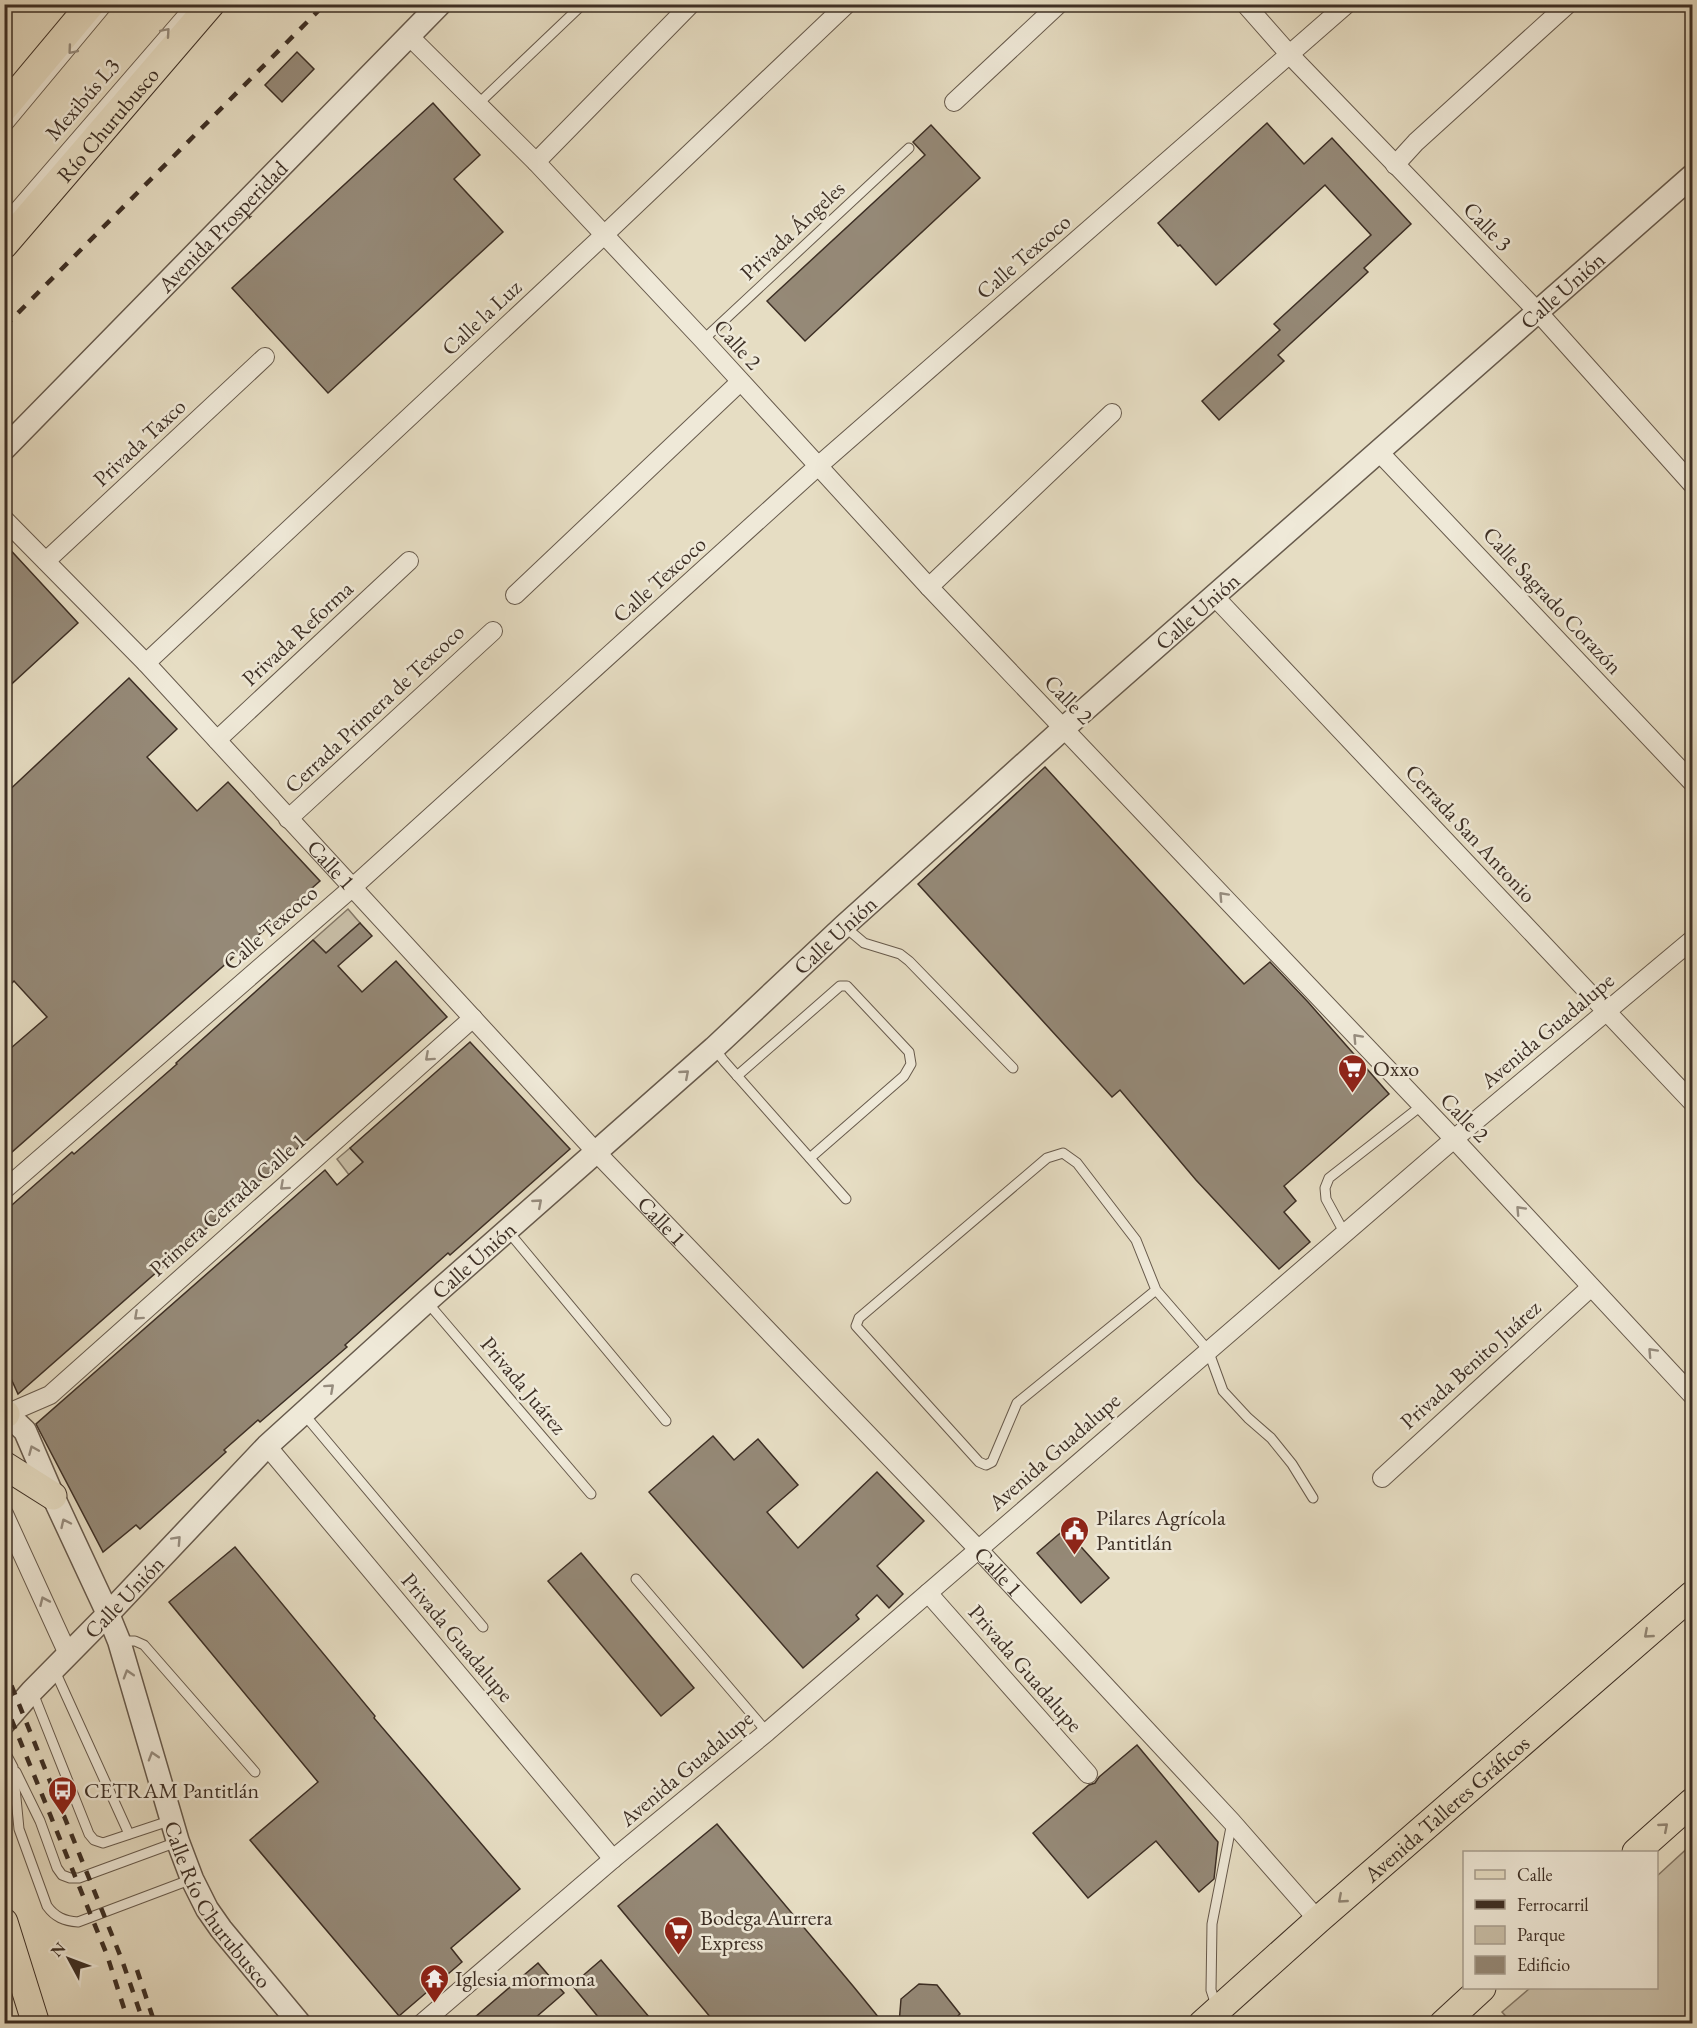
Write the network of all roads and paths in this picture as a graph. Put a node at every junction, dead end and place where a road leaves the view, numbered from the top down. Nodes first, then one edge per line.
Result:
1 (91, 4) edge
2 (109, 4) edge
3 (191, 4) edge
4 (211, 4) edge
5 (440, 4) edge
6 (583, 4) edge
7 (691, 4) edge
8 (847, 4) edge
9 (1059, 4) edge
10 (1245, 4) edge
11 (1347, 4) edge
12 (1568, 4) edge
13 (410, 37) junction
14 (1290, 55) junction
15 (954, 102) dead end
16 (477, 105) junction
17 (4, 108) edge
18 (4, 130) edge
19 (909, 148) dead end
20 (536, 162) junction
21 (1395, 165) junction
22 (1692, 176) edge
23 (4, 219) edge
24 (604, 235) junction
25 (4, 245) edge
26 (1538, 312) junction
27 (703, 340) junction
28 (265, 357) dead end
29 (740, 382) junction
30 (1112, 414) dead end
31 (4, 449) edge
32 (1379, 452) junction
33 (818, 467) junction
34 (1692, 484) edge
35 (6, 523) edge
36 (46, 561) junction
37 (409, 561) dead end
38 (929, 587) junction
39 (515, 595) dead end
40 (1214, 596) junction
41 (493, 631) dead end
42 (146, 663) junction
43 (1064, 728) junction
44 (217, 740) junction
45 (1692, 782) edge
46 (288, 819) junction
47 (353, 887) junction
48 (844, 926) junction
49 (1692, 940) edge
50 (1606, 1011) junction
51 (473, 1018) junction
52 (714, 1048) junction
53 (1013, 1068) dead end
54 (737, 1076) junction
55 (1692, 1102) edge
56 (1421, 1106) junction
57 (1454, 1139) junction
58 (596, 1152) junction
59 (810, 1158) junction
60 (4, 1190) edge
61 (846, 1199) dead end
62 (507, 1230) junction
63 (1345, 1234) junction
64 (1591, 1287) junction
65 (1156, 1290) junction
66 (427, 1301) junction
67 (1208, 1350) junction
68 (1692, 1395) edge
69 (5, 1413) edge
70 (303, 1413) junction
71 (666, 1421) dead end
72 (267, 1446) junction
73 (4, 1465) edge
74 (1382, 1478) dead end
75 (591, 1494) dead end
76 (53, 1497) junction
77 (1313, 1498) dead end
78 (4, 1514) edge
79 (978, 1549) junction
80 (636, 1578) dead end
81 (928, 1593) junction
82 (1692, 1595) edge
83 (108, 1614) junction
84 (483, 1627) dead end
85 (118, 1641) junction
86 (61, 1661) junction
87 (32, 1691) junction
88 (4, 1723) edge
89 (767, 1732) junction
90 (4, 1750) edge
91 (13, 1767) junction
92 (255, 1772) dead end
93 (1088, 1774) dead end
94 (1692, 1802) edge
95 (171, 1820) junction
96 (1232, 1822) junction
97 (129, 1834) junction
98 (178, 1842) junction
99 (1637, 1851) edge
100 (613, 1859) junction
101 (192, 1879) junction
102 (1318, 1920) junction
103 (4, 1922) edge
104 (1478, 1991) edge
105 (1210, 2017) edge
106 (36, 2024) edge
107 (300, 2024) edge
108 (421, 2024) edge
109 (1443, 2024) edge
110 (1476, 2024) edge

1 - 17 main road
2 -> 18 lane, Mexibús L3
23 -> 3 lane, Mexibús L3
4 - 25 main road, Río Churubusco
5 - 13 street, Avenida Prosperidad
6 - 16 lane
7 - 20 street
8 - 24 street, Calle la Luz
9 - 15 street
10 - 14 street, Calle 3
11 - 14 street, Calle Texcoco
12 - 21 street
13 - 16 street, Calle 2
13 - 31 street, Avenida Prosperidad
14 - 21 street, Calle 3
14 - 33 street, Calle Texcoco
16 - 20 street, Calle 2
19 - 27 lane, Privada Ángeles
20 - 24 street, Calle 2
21 - 26 street, Calle 3
22 - 26 street, Calle Unión
24 - 27 street, Calle 2
24 - 42 street, Calle la Luz
26 - 32 street, Calle Unión
26 - 34 street, Calle 3
27 - 29 street, Calle 2
28 - 36 street, Privada Taxco
29 - 33 street, Calle 2
29 - 39 street
30 - 38 street
32 - 40 street, Calle Unión
32 - 45 street, Calle Sagrado Corazón
33 - 38 street, Calle 2
33 - 47 street, Calle Texcoco
35 - 36 street, Calle 1
36 - 42 street, Calle 1
37 - 44 street, Privada Reforma
38 - 43 street, Calle 2
40 - 43 street, Calle Unión
40 - 50 street, Cerrada San Antonio
41 - 46 street, Cerrada Primera de Texcoco
42 - 44 street, Calle 1
43 - 48 street, Calle Unión
56 -> 43 street, Calle 2
44 - 46 street, Calle 1
46 - 47 street, Calle 1
47 - 51 street, Calle 1
47 - 60 street, Calle Texcoco
48 - 52 street, Calle Unión
48 - 53 lane
49 - 50 street, Avenida Guadalupe
50 - 55 street, Cerrada San Antonio
50 - 57 street, Avenida Guadalupe
51 - 58 street, Calle 1
51 -> 69 street, Primera Cerrada Calle 1
52 - 54 lane
58 -> 52 street, Calle Unión
54 - 59 lane
54 - 59 lane
56 - 57 street, Calle 2
56 - 63 lane
57 - 63 street, Avenida Guadalupe
64 -> 57 street, Calle 2
62 -> 58 street, Calle Unión
58 - 79 street, Calle 1
59 - 61 lane
62 - 66 street, Calle Unión
62 - 71 lane
63 - 67 street, Avenida Guadalupe
68 -> 64 street, Calle 2
64 - 74 street, Privada Benito Juárez
65 - 65 lane
65 - 67 lane
70 -> 66 street, Calle Unión
66 - 75 lane, Privada Juárez
67 - 77 lane
67 - 79 street, Avenida Guadalupe
76 -> 69 street, Calle Río Churubusco
70 - 72 street, Calle Unión
70 - 84 lane
83 -> 72 street, Calle Unión
72 - 100 street, Privada Guadalupe
73 - 76 main road
83 -> 76 street, Calle Río Churubusco
86 -> 78 street
79 - 81 street, Avenida Guadalupe
79 - 96 street, Calle 1
80 - 89 lane
81 - 89 street, Avenida Guadalupe
81 - 93 street, Privada Guadalupe
82 -> 102 main road, Avenida Talleres Gráficos
83 - 85 street, Calle Río Churubusco
83 - 86 street, Calle Unión
85 - 92 lane
95 -> 85 street, Calle Río Churubusco
86 - 87 street, Calle Unión
86 - 97 lane
87 - 88 street, Calle Unión
87 - 97 lane
89 - 100 street, Avenida Guadalupe
90 - 91 lane
91 - 98 lane
91 - 101 lane
99 -> 94 main road
95 - 97 lane
95 - 98 street, Calle Río Churubusco
96 - 102 street, Calle 1
96 - 105 lane
98 - 101 street, Calle Río Churubusco
100 - 108 street, Avenida Guadalupe
101 - 107 street, Calle Río Churubusco
102 - 105 main road, Avenida Talleres Gráficos
103 - 106 main road
104 - 109 main road
104 - 110 main road

